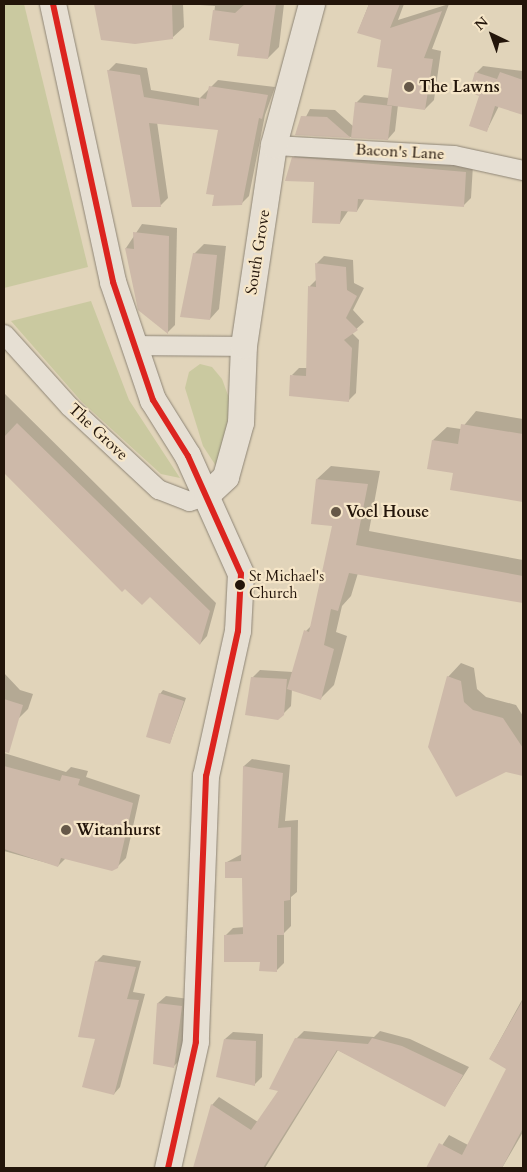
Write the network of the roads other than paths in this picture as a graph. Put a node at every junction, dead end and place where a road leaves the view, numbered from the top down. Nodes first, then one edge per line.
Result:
1 (54, 4) edge
2 (312, 4) edge
3 (274, 145) junction
4 (523, 170) edge
5 (4, 334) edge
6 (135, 345) junction
7 (244, 346) junction
8 (207, 495) junction
9 (168, 1168) edge

1 - 6 street
2 - 3 street, South Grove
3 - 4 street, Bacon's Lane
3 - 7 street, South Grove
5 - 8 street, The Grove
6 - 7 street
6 - 8 street
7 - 8 street, South Grove
8 - 9 street

